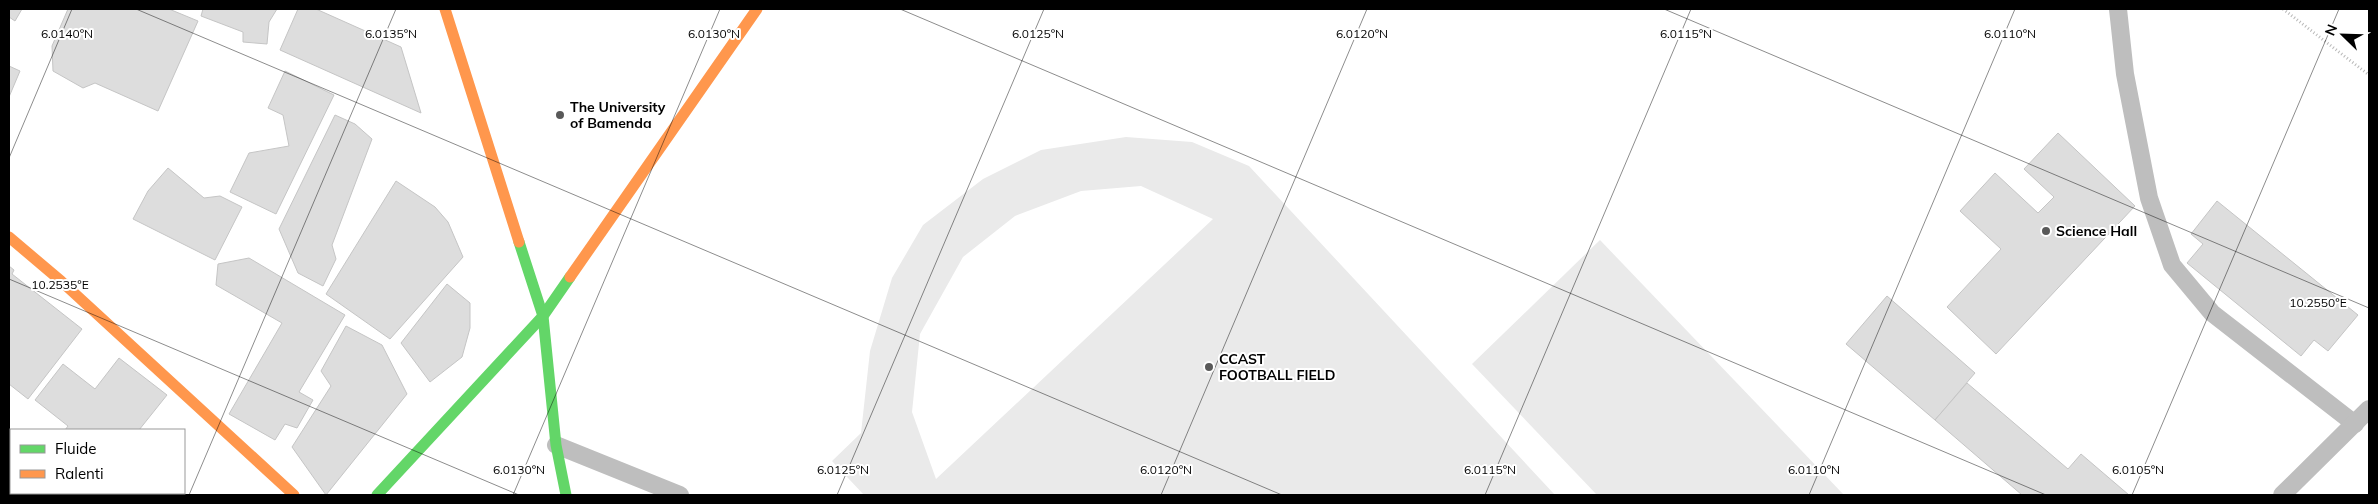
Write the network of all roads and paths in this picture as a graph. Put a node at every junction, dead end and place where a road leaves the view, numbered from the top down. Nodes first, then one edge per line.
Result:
1 (445, 9) edge
2 (757, 9) edge
3 (2118, 9) edge
4 (2283, 9) edge
5 (2369, 75) edge
6 (9, 237) edge
7 (543, 316) junction
8 (2369, 409) edge
9 (2356, 424) junction
10 (556, 445) junction
11 (294, 495) edge
12 (377, 495) edge
13 (566, 495) edge
14 (680, 495) edge
15 (2282, 495) edge

1 - 7 street
2 - 7 street
3 - 9 lane
4 - 5 path
6 - 11 street
7 - 10 street
7 - 12 street
8 - 9 lane
9 - 15 lane
10 - 13 street
10 - 14 lane

